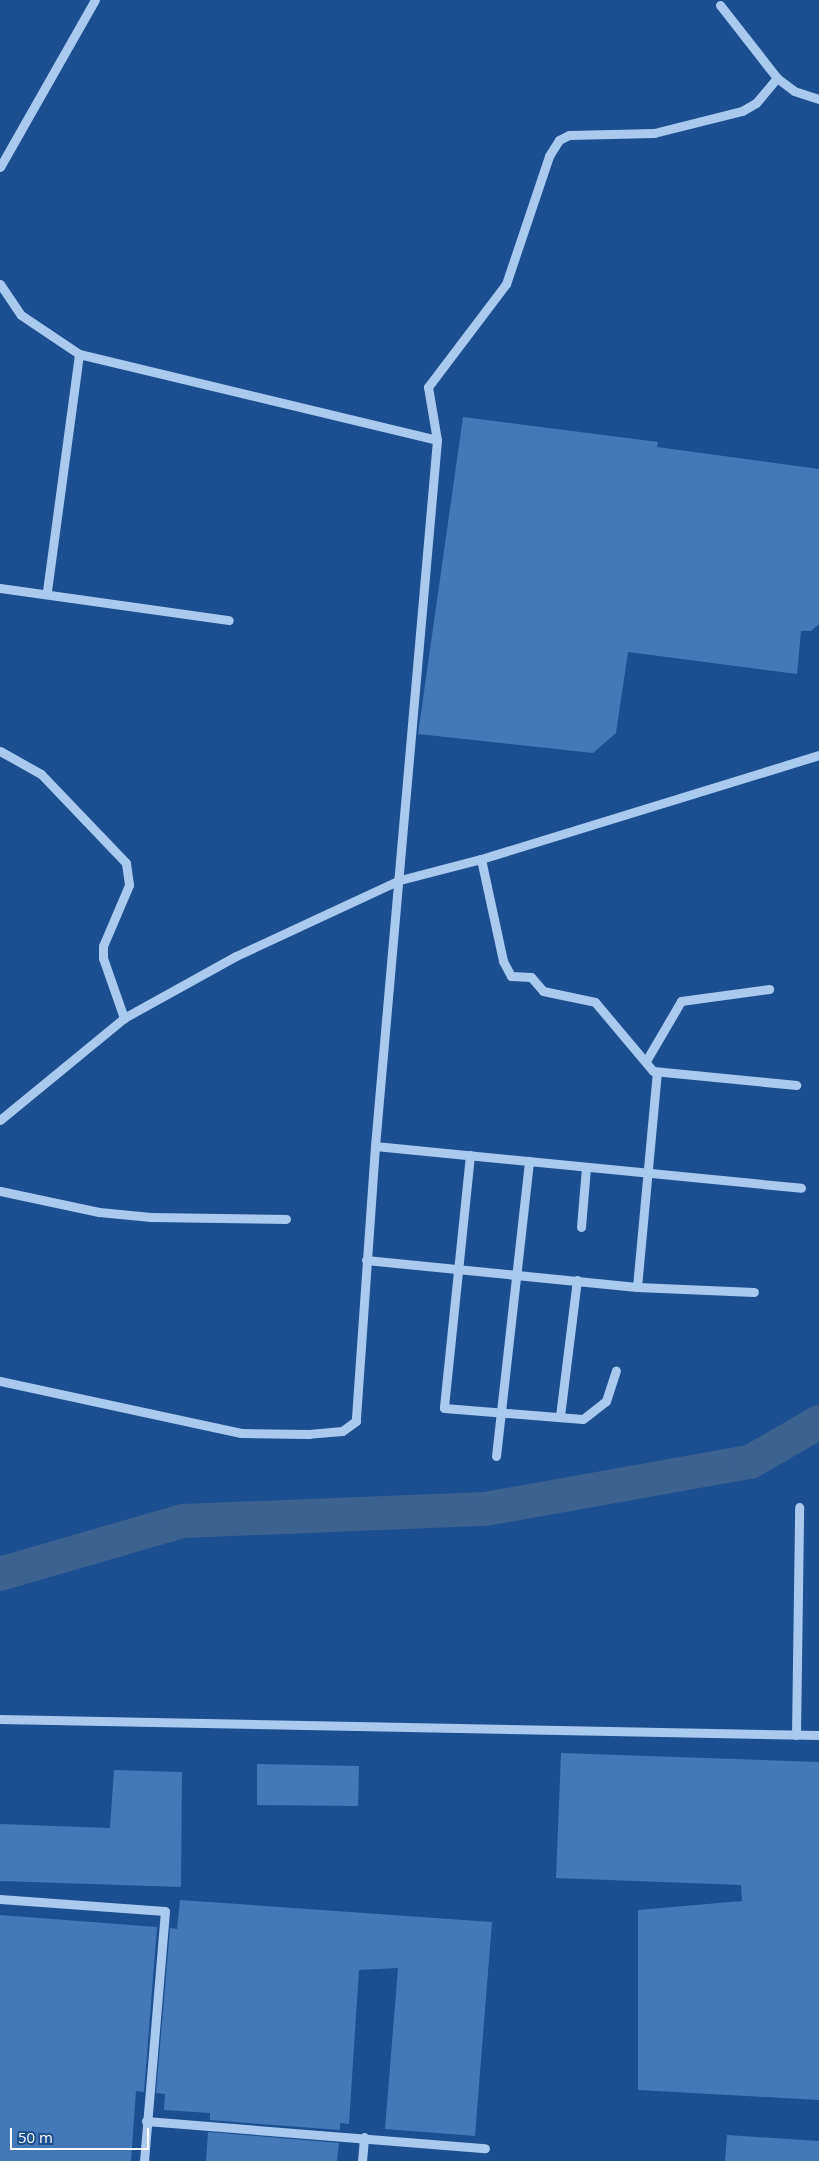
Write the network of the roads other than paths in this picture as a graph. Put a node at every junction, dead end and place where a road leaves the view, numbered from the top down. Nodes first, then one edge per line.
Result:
1 (95, 0) edge
2 (720, 5) dead end
3 (777, 78) junction
4 (819, 99) edge
5 (0, 167) edge
6 (0, 284) edge
7 (79, 354) junction
8 (437, 440) junction
9 (0, 588) edge
10 (47, 591) junction
11 (229, 620) dead end
12 (0, 751) edge
13 (819, 754) edge
14 (481, 859) junction
15 (400, 880) junction
16 (769, 989) dead end
17 (124, 1018) junction
18 (646, 1061) junction
19 (657, 1072) junction
20 (796, 1086) dead end
21 (0, 1120) edge
22 (375, 1146) junction
23 (470, 1155) junction
24 (529, 1161) junction
25 (586, 1167) junction
26 (646, 1173) junction
27 (801, 1188) dead end
28 (0, 1191) edge
29 (286, 1219) dead end
30 (581, 1227) dead end
31 (366, 1260) junction
32 (459, 1269) junction
33 (516, 1274) junction
34 (577, 1280) junction
35 (637, 1287) junction
36 (754, 1292) dead end
37 (616, 1371) dead end
38 (0, 1381) edge
39 (501, 1411) junction
40 (560, 1416) junction
41 (496, 1456) dead end
42 (799, 1506) dead end
43 (0, 1719) edge
44 (796, 1735) junction
45 (819, 1735) edge
46 (0, 1899) edge
47 (146, 2121) junction
48 (364, 2136) junction
49 (486, 2148) dead end
50 (144, 2161) edge
51 (362, 2161) edge

1 - 5 street
2 - 3 street
3 - 4 street
3 - 8 street
6 - 7 street
7 - 8 street
7 - 10 street
8 - 15 street
9 - 10 street
10 - 11 street
12 - 17 street
13 - 14 street
14 - 15 street
14 - 18 street
15 - 17 street
15 - 22 street
16 - 18 street
17 - 21 street
18 - 19 street
19 - 20 street
19 - 26 street
22 - 23 street
22 - 31 street
23 - 24 street
23 - 32 street
24 - 25 street
24 - 33 street
25 - 26 street
25 - 30 street
26 - 27 street
26 - 35 street
28 - 29 street
31 - 32 street
31 - 38 street
32 - 33 street
32 - 39 street
33 - 34 street
33 - 39 street
34 - 35 street
34 - 40 street
35 - 36 street
37 - 40 street
39 - 40 street
39 - 41 street
42 - 44 street
43 - 44 street
44 - 45 street
46 - 47 street
47 - 48 street
47 - 50 street
48 - 49 street
48 - 51 street

